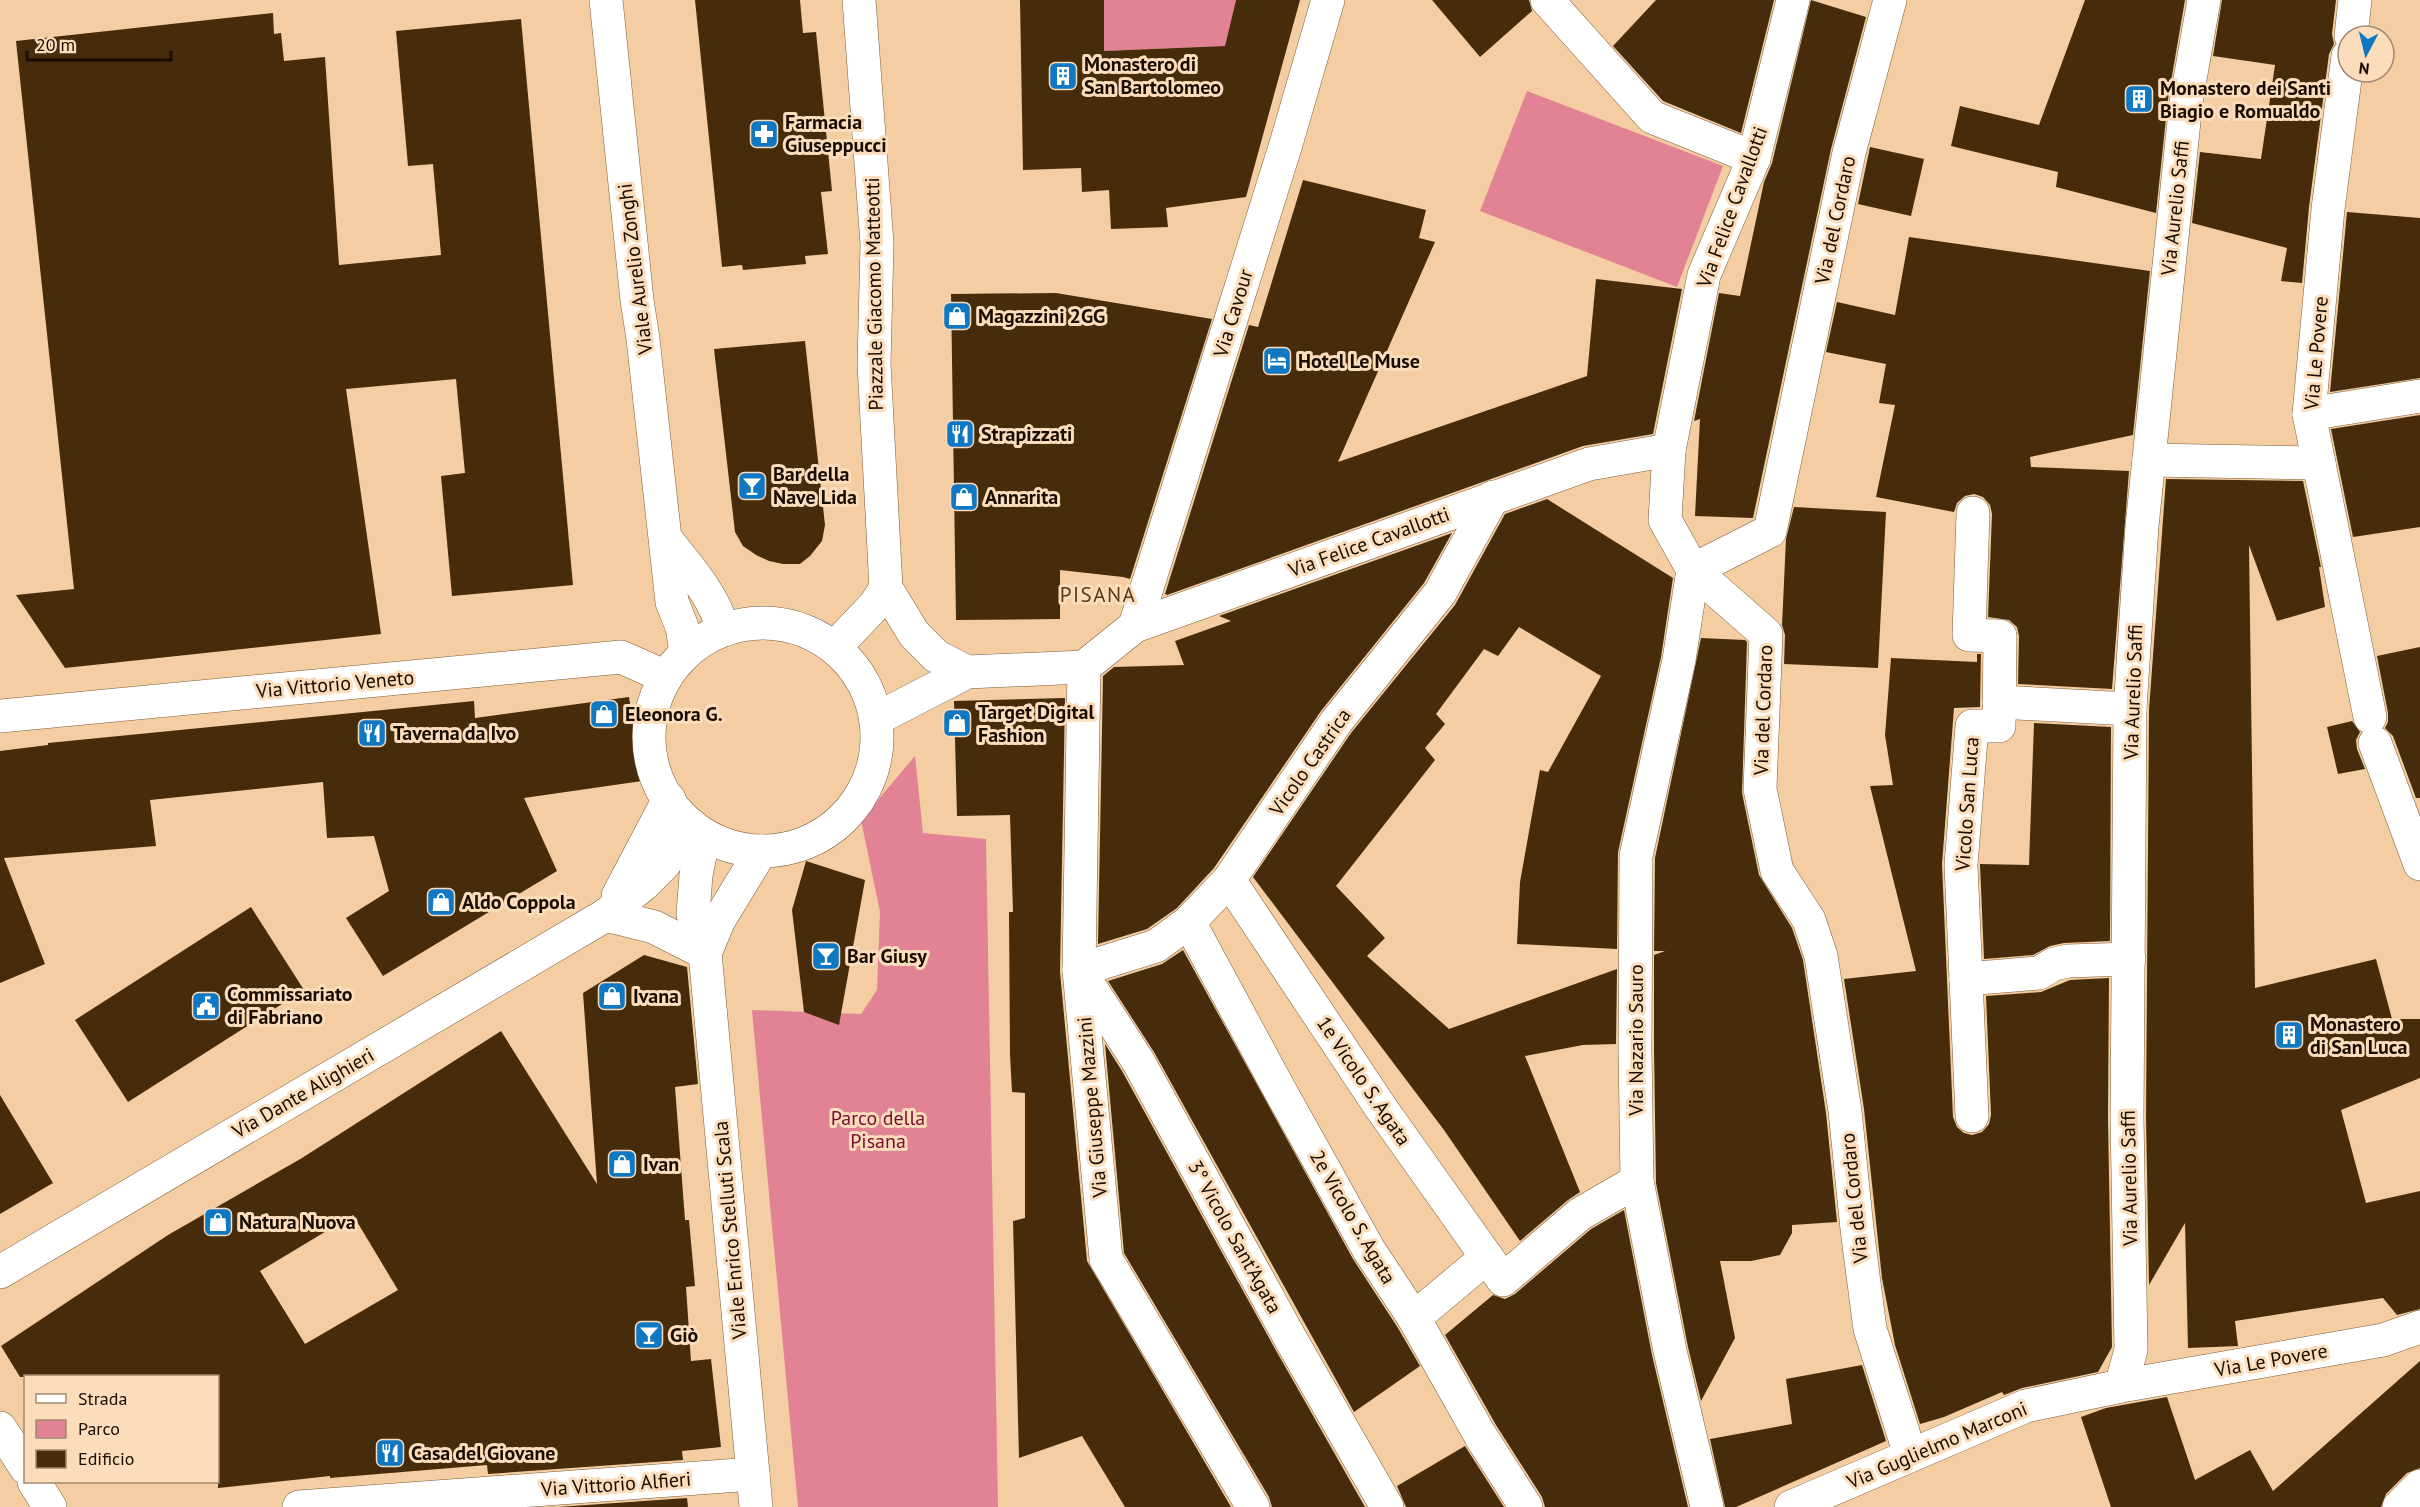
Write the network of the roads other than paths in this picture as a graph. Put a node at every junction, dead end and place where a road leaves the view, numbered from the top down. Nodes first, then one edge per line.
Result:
1 (606, 0) edge
2 (860, 0) edge
3 (1328, 0) edge
4 (1546, 0) edge
5 (1793, 0) edge
6 (1890, 0) edge
7 (2204, 0) edge
8 (2355, 0) edge
9 (2352, 24) edge
10 (2344, 84) edge
11 (1754, 158) junction
12 (2420, 396) edge
13 (2309, 414) junction
14 (1669, 450) junction
15 (2149, 460) junction
16 (2319, 463) junction
17 (1493, 497) junction
18 (1973, 513) dead end
19 (664, 537) junction
20 (1693, 570) junction
21 (886, 588) junction
22 (1135, 626) junction
23 (723, 630) junction
24 (835, 647) junction
25 (686, 652) junction
26 (1084, 667) junction
27 (967, 672) junction
28 (666, 677) junction
29 (1999, 702) junction
30 (2130, 709) junction
31 (0, 716) edge
32 (876, 719) junction
33 (669, 799) junction
34 (697, 830) junction
35 (761, 851) junction
36 (2420, 864) edge
37 (1234, 873) junction
38 (606, 915) junction
39 (1189, 922) junction
40 (705, 953) junction
41 (2128, 959) junction
42 (1079, 970) junction
43 (1966, 979) junction
44 (1972, 1116) dead end
45 (1637, 1181) junction
46 (1495, 1268) junction
47 (0, 1272) edge
48 (1414, 1318) junction
49 (2420, 1327) edge
50 (2121, 1386) junction
51 (0, 1428) edge
52 (1910, 1454) junction
53 (24, 1465) edge
54 (753, 1473) junction
55 (35, 1483) edge
56 (2420, 1486) edge
57 (50, 1507) edge
58 (299, 1507) edge
59 (756, 1507) edge
60 (1253, 1507) edge
61 (1387, 1507) edge
62 (1526, 1507) edge
63 (1707, 1507) edge
64 (1791, 1507) edge
65 (2399, 1507) edge

1 - 19 street, Viale Aurelio Zonghi
2 - 21 street, Piazzale Giacomo Matteotti
3 - 22 street, Via Cavour
4 - 11 street
5 - 11 street, Via Felice Cavallotti
6 - 20 street, Via del Cordaro
7 - 15 street, Via Aurelio Saffi
8 - 9 street
10 - 13 street, Via Le Povere
11 - 14 street, Via Felice Cavallotti
12 - 13 street
13 - 16 street, Via Le Povere
14 - 17 street, Via Felice Cavallotti
14 - 20 street, Via Felice Cavallotti
15 - 16 street
15 - 30 street, Via Aurelio Saffi
16 - 36 street, Via Le Povere
17 - 22 street, Via Felice Cavallotti
17 - 37 street, Vicolo Castrica
18 - 29 street, Vicolo San Luca
19 - 23 street
19 - 25 street, Viale Aurelio Zonghi
20 - 45 street, Via Nazario Sauro
20 - 52 street, Via del Cordaro
21 - 24 street
21 - 27 street, Piazzale Giacomo Matteotti
22 - 26 street, Via Felice Cavallotti
23 - 24 street
23 - 25 street
24 - 32 street
25 - 28 street
26 - 27 street, Piazzale Giacomo Matteotti
26 - 42 street, Via Giuseppe Mazzini
27 - 32 street, Piazzale Giacomo Matteotti
28 - 31 street, Via Vittorio Veneto
28 - 33 street
29 - 30 street
29 - 43 street, Vicolo San Luca
30 - 41 street, Via Aurelio Saffi
32 - 35 street
33 - 34 street
33 - 38 street, Via Dante Alighieri
34 - 35 street
34 - 38 street, Via Dante Alighieri
34 - 40 street, Viale Enrico Stelluti Scala
35 - 40 street, Viale Enrico Stelluti Scala
37 - 39 street, Vicolo Castrica
37 - 46 street, 1e Vicolo S. Agata
38 - 40 street
38 - 47 street, Via Dante Alighieri
39 - 42 street, Vicolo Castrica
39 - 48 street, 2e Vicolo S. Agata
40 - 54 street, Viale Enrico Stelluti Scala
41 - 43 street
41 - 50 street, Via Aurelio Saffi
42 - 60 street, Via Giuseppe Mazzini
42 - 61 street, 3° Vicolo Sant'Agata
43 - 44 street, Vicolo San Luca
45 - 46 street
45 - 63 street, Via Nazario Sauro
46 - 48 street
48 - 62 street, 2e Vicolo S. Agata
49 - 50 street, Via Le Povere
50 - 52 street, Via Guglielmo Marconi
51 - 53 street
52 - 64 street, Via Guglielmo Marconi
54 - 58 street, Via Vittorio Alfieri
54 - 59 street, Viale Enrico Stelluti Scala
55 - 57 street
56 - 65 street

